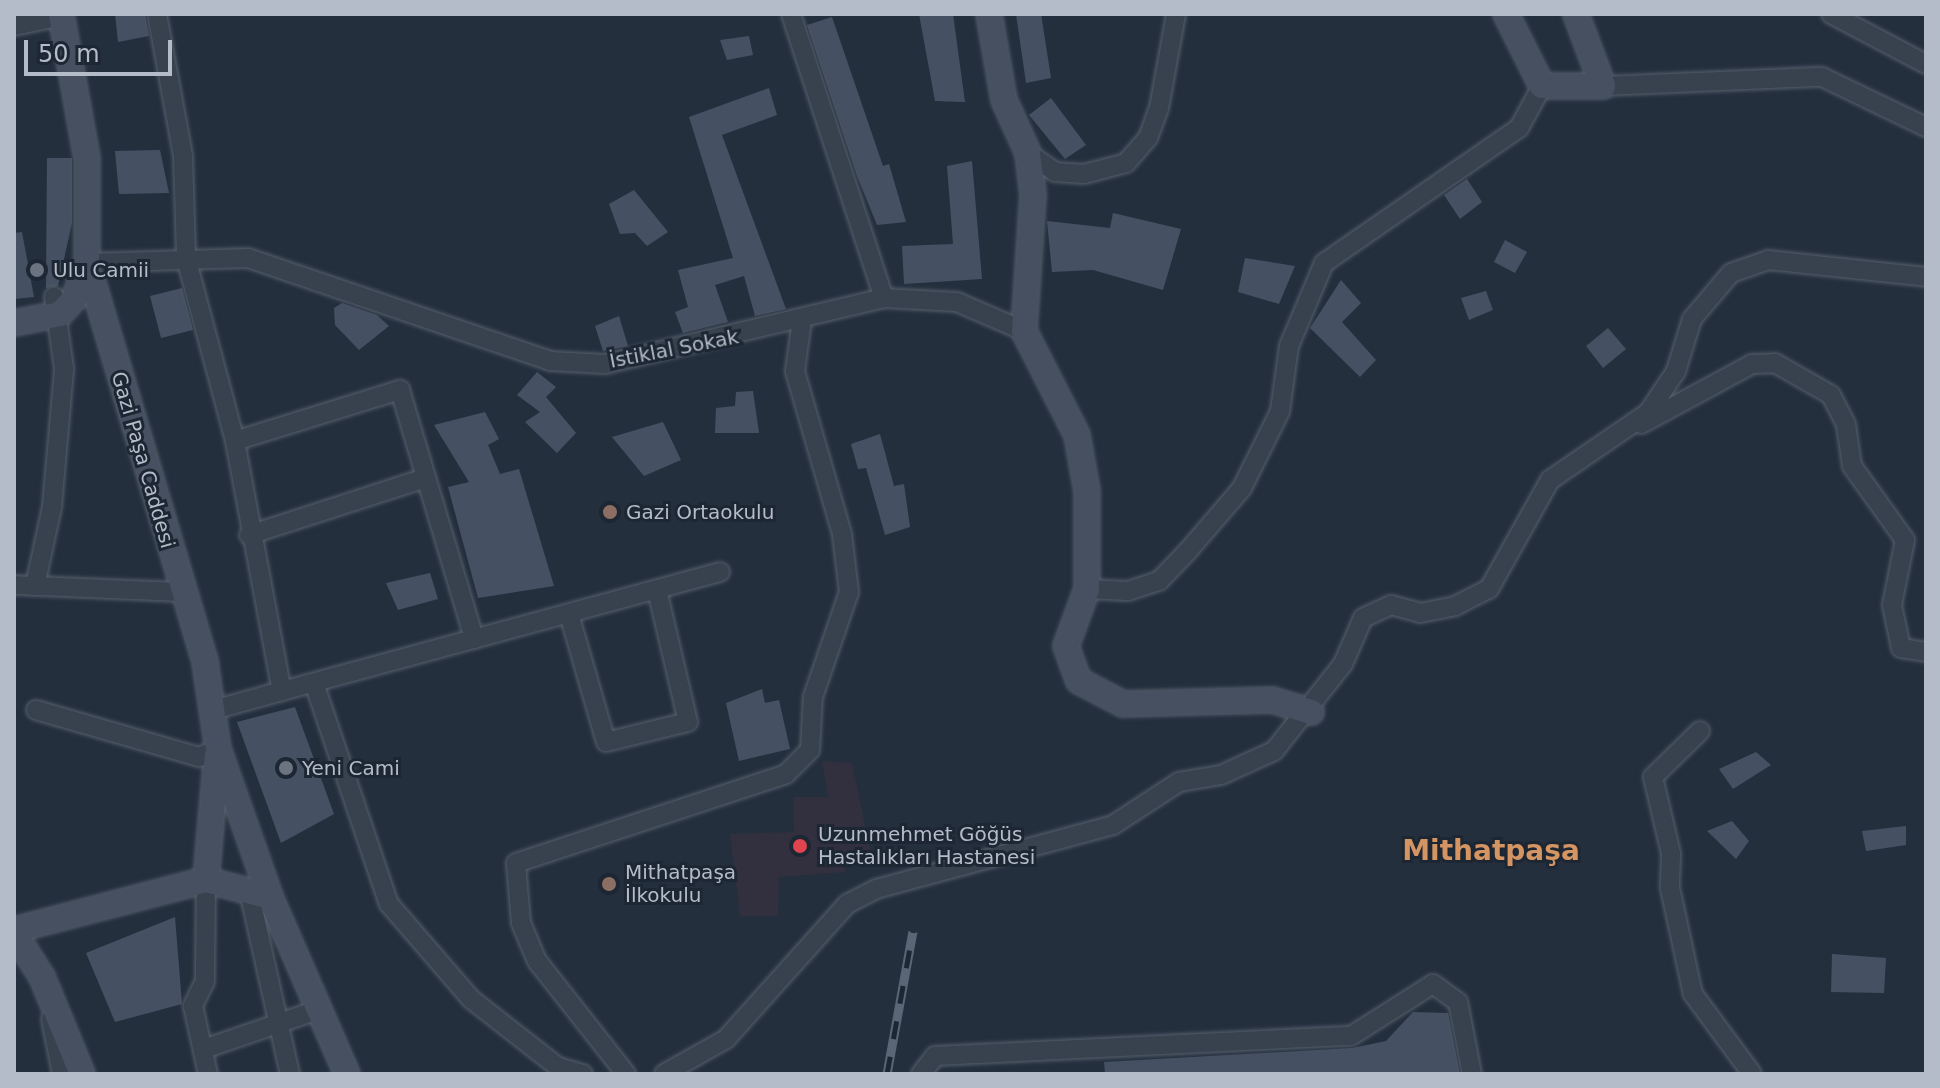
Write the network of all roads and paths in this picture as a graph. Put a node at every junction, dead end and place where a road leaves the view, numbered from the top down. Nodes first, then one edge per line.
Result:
1 (157, 14) edge
2 (791, 14) edge
3 (989, 14) edge
4 (1176, 14) edge
5 (1506, 14) edge
6 (1576, 14) edge
7 (1831, 14) edge
8 (62, 15) edge
9 (14, 26) edge
10 (1926, 64) edge
11 (1542, 86) junction
12 (1603, 86) junction
13 (1926, 127) edge
14 (1028, 153) junction
15 (186, 258) junction
16 (87, 263) junction
17 (1926, 277) edge
18 (884, 298) junction
19 (56, 306) junction
20 (802, 320) junction
21 (14, 323) edge
22 (1024, 331) junction
23 (1616, 435) junction
24 (235, 441) junction
25 (425, 478) junction
26 (249, 535) junction
27 (720, 572) dead end
28 (14, 585) edge
29 (35, 586) junction
30 (1087, 589) junction
31 (657, 590) junction
32 (183, 592) junction
33 (569, 614) junction
34 (474, 639) junction
35 (1926, 652) edge
36 (314, 683) junction
37 (282, 691) junction
38 (36, 710) dead end
39 (213, 710) junction
40 (1311, 712) junction
41 (1700, 731) dead end
42 (218, 749) junction
43 (206, 880) junction
44 (259, 894) junction
45 (14, 931) edge
46 (42, 977) junction
47 (320, 1009) junction
48 (277, 1023) junction
49 (204, 1049) junction
50 (62, 1074) edge
51 (82, 1074) edge
52 (208, 1074) edge
53 (290, 1074) edge
54 (347, 1074) edge
55 (583, 1074) edge
56 (626, 1074) edge
57 (664, 1074) edge
58 (921, 1074) edge
59 (1472, 1074) edge
60 (1752, 1074) edge

1 - 15 street
2 - 18 street
3 - 14 street
4 - 14 street
5 - 11 street
6 - 12 street
7 - 10 street
8 - 9 street
8 - 16 street, Gazi Paşa Caddesi
11 - 12 street
11 - 30 street
12 - 13 street
14 - 22 street
15 - 16 street, İstiklal Sokak
15 - 20 street, İstiklal Sokak
15 - 24 street
16 - 19 street
16 - 32 street, Gazi Paşa Caddesi
17 - 23 street
18 - 20 street, İstiklal Sokak
18 - 22 street, İstiklal Sokak
19 - 21 street
19 - 29 street
20 - 56 street
22 - 30 street
23 - 35 street
23 - 40 street
24 - 25 street
24 - 26 street
25 - 26 street
25 - 34 street
26 - 37 street
27 - 31 street
28 - 29 street
29 - 32 street
30 - 40 street
31 - 33 street
31 - 33 street
32 - 39 street, Gazi Paşa Caddesi
33 - 34 street
34 - 36 street
36 - 37 street
36 - 55 street
37 - 39 street
38 - 42 street
39 - 42 street, Gazi Paşa Caddesi
40 - 57 street
41 - 60 street
42 - 43 street
42 - 44 street, Gazi Paşa Caddesi
43 - 44 street
43 - 45 street
43 - 49 street
44 - 47 street, Gazi Paşa Caddesi
44 - 48 street
45 - 46 street
46 - 50 street
46 - 51 street
47 - 48 street
47 - 54 street, Gazi Paşa Caddesi
48 - 49 street
48 - 53 street
49 - 52 street
58 - 59 street

